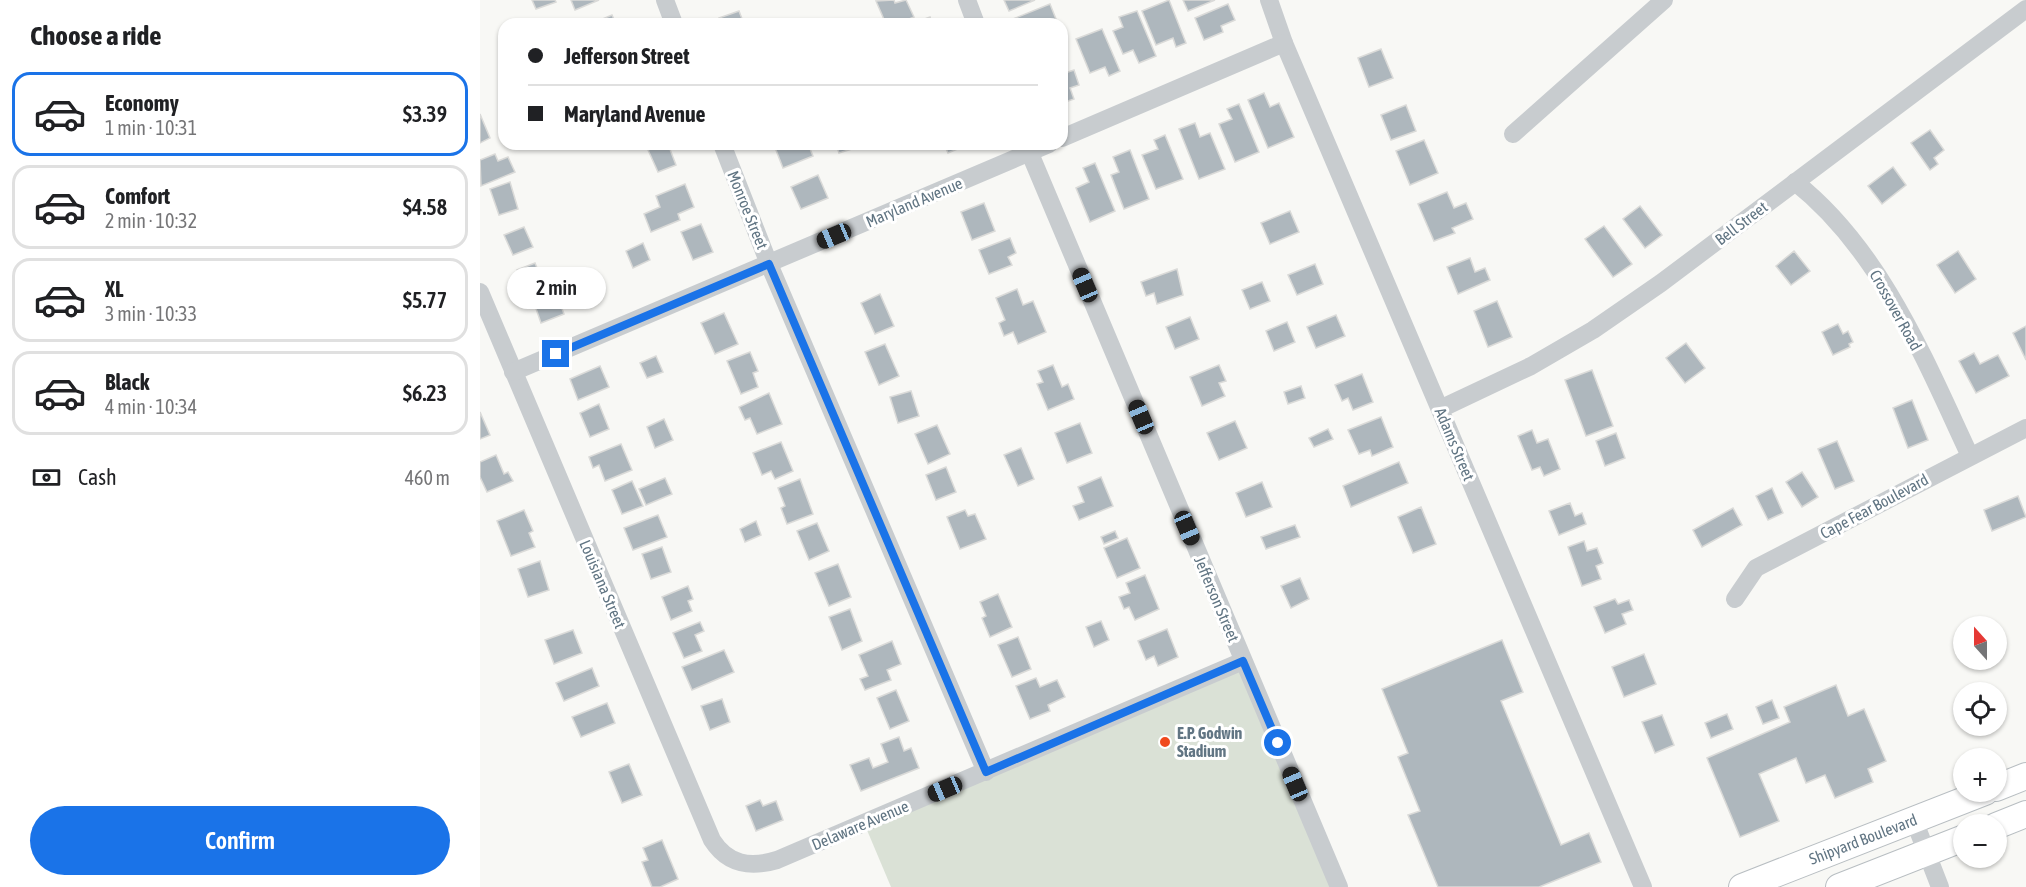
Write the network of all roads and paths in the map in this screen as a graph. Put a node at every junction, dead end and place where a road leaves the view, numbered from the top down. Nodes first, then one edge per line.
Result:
1 (665, 0) edge
2 (966, 0) edge
3 (1269, 0) edge
4 (1664, 0) edge
5 (2026, 9) edge
6 (672, 18) edge
7 (974, 18) edge
8 (1284, 44) junction
9 (1513, 134) dead end
10 (1068, 135) edge
11 (724, 150) edge
12 (1024, 150) edge
13 (1029, 150) edge
14 (1796, 182) junction
15 (769, 264) junction
16 (480, 292) edge
17 (513, 372) junction
18 (1440, 409) junction
19 (2026, 428) edge
20 (1970, 456) junction
21 (1735, 599) dead end
22 (1243, 661) junction
23 (986, 772) junction
24 (2026, 776) edge
25 (2007, 784) edge
26 (1960, 802) edge
27 (2026, 814) edge
28 (1914, 820) junction
29 (2007, 822) edge
30 (1953, 842) edge
31 (1927, 853) junction
32 (740, 864) joint
33 (1339, 887) edge
34 (1643, 887) edge
35 (1742, 887) edge
36 (1839, 887) edge
37 (1940, 887) edge

1 - 6 street
2 - 7 street
3 - 8 street, Adams Street
4 - 9 street
5 - 14 street, Bell Street
8 - 10 street
8 - 18 street, Adams Street
11 - 15 street, Monroe Street
12 - 15 street, Maryland Avenue
13 - 22 street, Jefferson Street
14 - 18 street, Bell Street
14 - 20 street, Crossover Road
15 - 17 street, Maryland Avenue
15 - 23 street, Monroe Street
16 - 17 street, Louisiana Street
17 - 32 street, Louisiana Street
18 - 34 street, Adams Street
19 - 20 street, Cape Fear Boulevard
20 - 21 street, Cape Fear Boulevard
22 - 23 street, Delaware Avenue
22 - 33 street, Jefferson Street
23 - 32 street, Delaware Avenue
24 - 25 main road
26 - 28 main road, Shipyard Boulevard
27 - 29 main road
28 - 31 street
28 - 35 main road, Shipyard Boulevard
30 - 31 main road
31 - 36 main road
31 - 37 street

